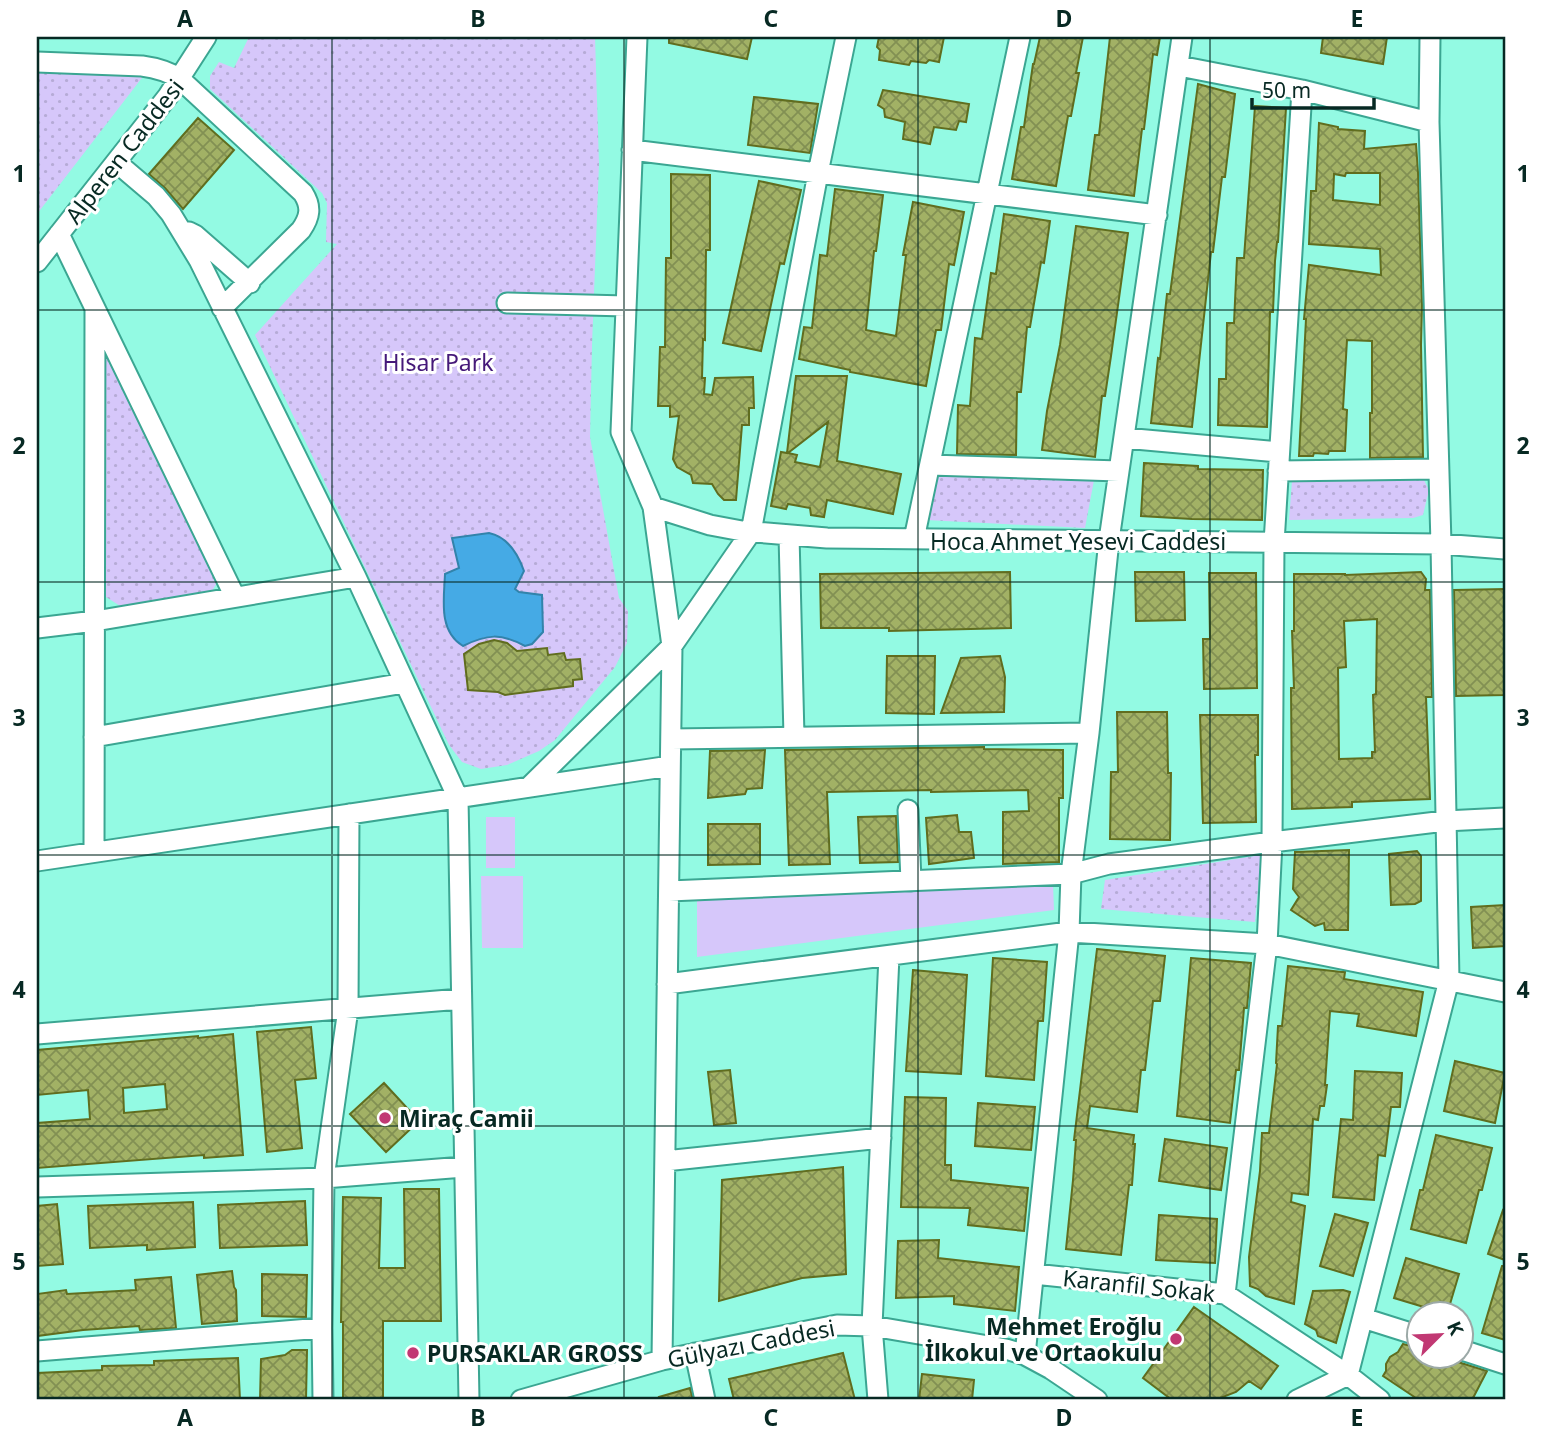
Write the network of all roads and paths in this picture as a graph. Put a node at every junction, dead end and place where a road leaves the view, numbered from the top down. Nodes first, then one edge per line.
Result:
1 (206, 37) edge
2 (637, 37) edge
3 (846, 37) edge
4 (1020, 37) edge
5 (1182, 37) edge
6 (1430, 37) edge
7 (37, 62) edge
8 (1179, 66) junction
9 (180, 79) junction
10 (1303, 90) junction
11 (1429, 122) junction
12 (632, 150) junction
13 (116, 162) junction
14 (818, 173) junction
15 (987, 194) junction
16 (1157, 215) junction
17 (182, 232) junction
18 (59, 234) junction
19 (37, 262) edge
20 (250, 282) junction
21 (507, 303) dead end
22 (626, 306) junction
23 (222, 308) junction
24 (95, 311) junction
25 (1124, 438) junction
26 (1279, 462) junction
27 (930, 465) junction
28 (1438, 469) junction
29 (1119, 471) junction
30 (653, 508) junction
31 (751, 532) junction
32 (789, 535) junction
33 (914, 540) junction
34 (1109, 540) junction
35 (1275, 543) junction
36 (1441, 544) junction
37 (1505, 549) edge
38 (356, 577) junction
39 (235, 597) junction
40 (95, 621) junction
41 (37, 628) edge
42 (672, 646) junction
43 (404, 683) junction
44 (1089, 733) junction
45 (94, 737) junction
46 (794, 737) junction
47 (671, 739) junction
48 (670, 766) junction
49 (529, 787) junction
50 (458, 798) junction
51 (908, 810) dead end
52 (349, 814) junction
53 (1505, 818) edge
54 (1446, 821) junction
55 (1272, 842) junction
56 (94, 852) junction
57 (37, 861) edge
58 (1071, 874) junction
59 (911, 881) junction
60 (669, 891) junction
61 (1069, 932) junction
62 (1267, 944) junction
63 (889, 956) junction
64 (1449, 980) junction
65 (667, 984) junction
66 (1505, 992) edge
67 (461, 999) junction
68 (348, 1009) junction
69 (37, 1034) edge
70 (881, 1138) junction
71 (665, 1161) junction
72 (464, 1167) junction
73 (324, 1178) junction
74 (37, 1187) edge
75 (1034, 1274) junction
76 (1225, 1294) junction
77 (1363, 1318) junction
78 (872, 1326) junction
79 (322, 1328) junction
80 (1406, 1332) edge
81 (37, 1351) edge
82 (695, 1353) junction
83 (1025, 1355) junction
84 (1476, 1355) edge
85 (662, 1360) junction
86 (1505, 1364) edge
87 (1348, 1375) junction
88 (323, 1400) edge
89 (469, 1400) edge
90 (521, 1400) edge
91 (705, 1400) edge
92 (878, 1400) edge
93 (1097, 1400) edge
94 (1297, 1400) edge
95 (1380, 1400) edge

1 - 9 street, Alperen Caddesi
2 - 12 street
3 - 14 street
4 - 15 street
5 - 8 street
6 - 11 street
7 - 9 street
8 - 10 street
8 - 16 street
9 - 13 street, Alperen Caddesi
9 - 20 street
10 - 11 street
10 - 26 street
11 - 28 street
12 - 14 street
12 - 22 street
13 - 17 street
13 - 18 street, Alperen Caddesi
14 - 15 street
14 - 31 street
15 - 16 street
15 - 27 street
16 - 25 street
17 - 20 street
17 - 23 street
18 - 19 street, Alperen Caddesi
18 - 24 street
20 - 23 street
21 - 22 street
22 - 30 street
23 - 38 street
24 - 39 street
24 - 40 street
25 - 26 street
25 - 29 street
26 - 28 street
26 - 35 street
27 - 29 street
27 - 33 street
28 - 36 street
29 - 34 street
30 - 31 street, Hoca Ahmet Yesevi Caddesi
30 - 42 street
31 - 32 street, Hoca Ahmet Yesevi Caddesi
31 - 42 street
32 - 33 street, Hoca Ahmet Yesevi Caddesi
32 - 46 street
33 - 34 street, Hoca Ahmet Yesevi Caddesi
34 - 35 street, Hoca Ahmet Yesevi Caddesi
34 - 44 street
35 - 36 street, Hoca Ahmet Yesevi Caddesi
35 - 55 street
36 - 37 street, Hoca Ahmet Yesevi Caddesi
36 - 54 street
38 - 39 street
38 - 43 street
39 - 40 street
40 - 41 street
40 - 45 street
42 - 47 street
42 - 49 street
43 - 45 street
43 - 50 street
44 - 46 street
44 - 58 street
45 - 56 street
46 - 47 street
47 - 48 street
48 - 49 street
48 - 60 street
49 - 50 street
50 - 52 street
50 - 67 street
51 - 59 street
52 - 56 street
52 - 68 street
53 - 54 street
54 - 55 street
54 - 64 street
55 - 58 street
55 - 62 street
56 - 57 street
58 - 59 street
58 - 61 street
59 - 60 street
60 - 65 street
61 - 62 street
61 - 63 street
61 - 75 street
62 - 64 street
62 - 76 street
63 - 65 street
63 - 70 street
64 - 66 street
64 - 77 street
65 - 71 street
67 - 68 street
67 - 72 street
68 - 69 street
68 - 73 street
70 - 71 street
70 - 78 street
71 - 85 street
72 - 73 street
72 - 89 street
73 - 74 street
73 - 79 street
75 - 76 street, Karanfil Sokak
75 - 83 street
76 - 87 street, Karanfil Sokak
77 - 80 street
77 - 87 street
78 - 82 street, Gülyazı Caddesi
78 - 83 street, Gülyazı Caddesi
78 - 92 street
79 - 81 street
79 - 88 street
82 - 85 street, Gülyazı Caddesi
82 - 91 street
83 - 93 street, Gülyazı Caddesi
84 - 86 street
85 - 90 street, Gülyazı Caddesi
87 - 94 street
87 - 95 street, Karanfil Sokak

